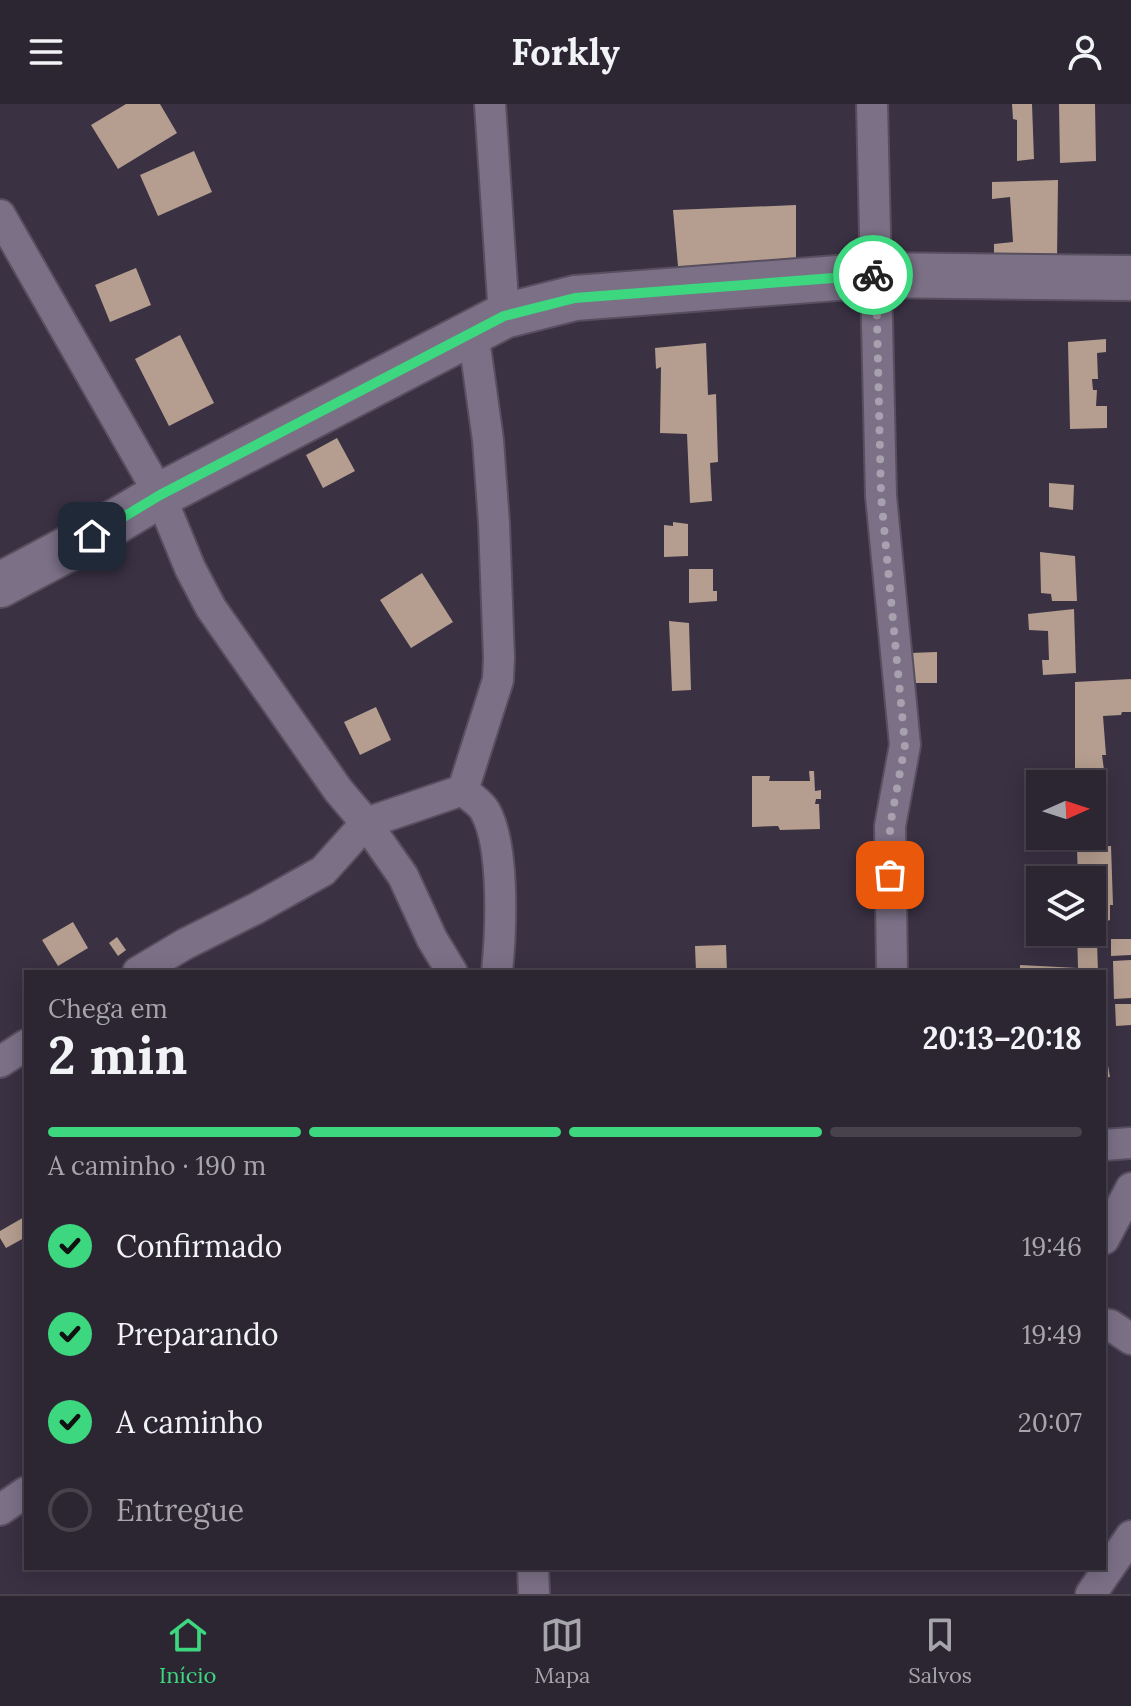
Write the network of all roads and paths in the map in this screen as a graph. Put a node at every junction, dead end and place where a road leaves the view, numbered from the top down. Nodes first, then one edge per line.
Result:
1 (490, 104) edge
2 (872, 104) edge
3 (0, 215) edge
4 (876, 275) junction
5 (1131, 278) edge
6 (489, 324) junction
7 (160, 495) junction
8 (0, 585) edge
9 (463, 790) junction
10 (366, 823) junction
11 (141, 970) edge
12 (451, 970) edge
13 (497, 970) edge
14 (892, 970) edge
15 (24, 1046) edge
16 (0, 1062) edge
17 (1131, 1143) edge
18 (1106, 1145) edge
19 (1131, 1188) edge
20 (1106, 1235) edge
21 (1106, 1325) edge
22 (1131, 1339) edge
23 (24, 1493) edge
24 (0, 1510) edge
25 (1131, 1536) edge
26 (533, 1570) edge
27 (534, 1594) edge
28 (1091, 1594) edge

1 - 6 street
2 - 4 street
3 - 7 street
4 - 5 street
4 - 6 street
4 - 14 street
6 - 7 street
6 - 9 street
7 - 8 street
7 - 10 street
9 - 10 street
9 - 13 street
10 - 11 street
10 - 12 street
15 - 16 street
17 - 18 street
19 - 20 street
21 - 22 street
23 - 24 street
25 - 28 street
26 - 27 street

